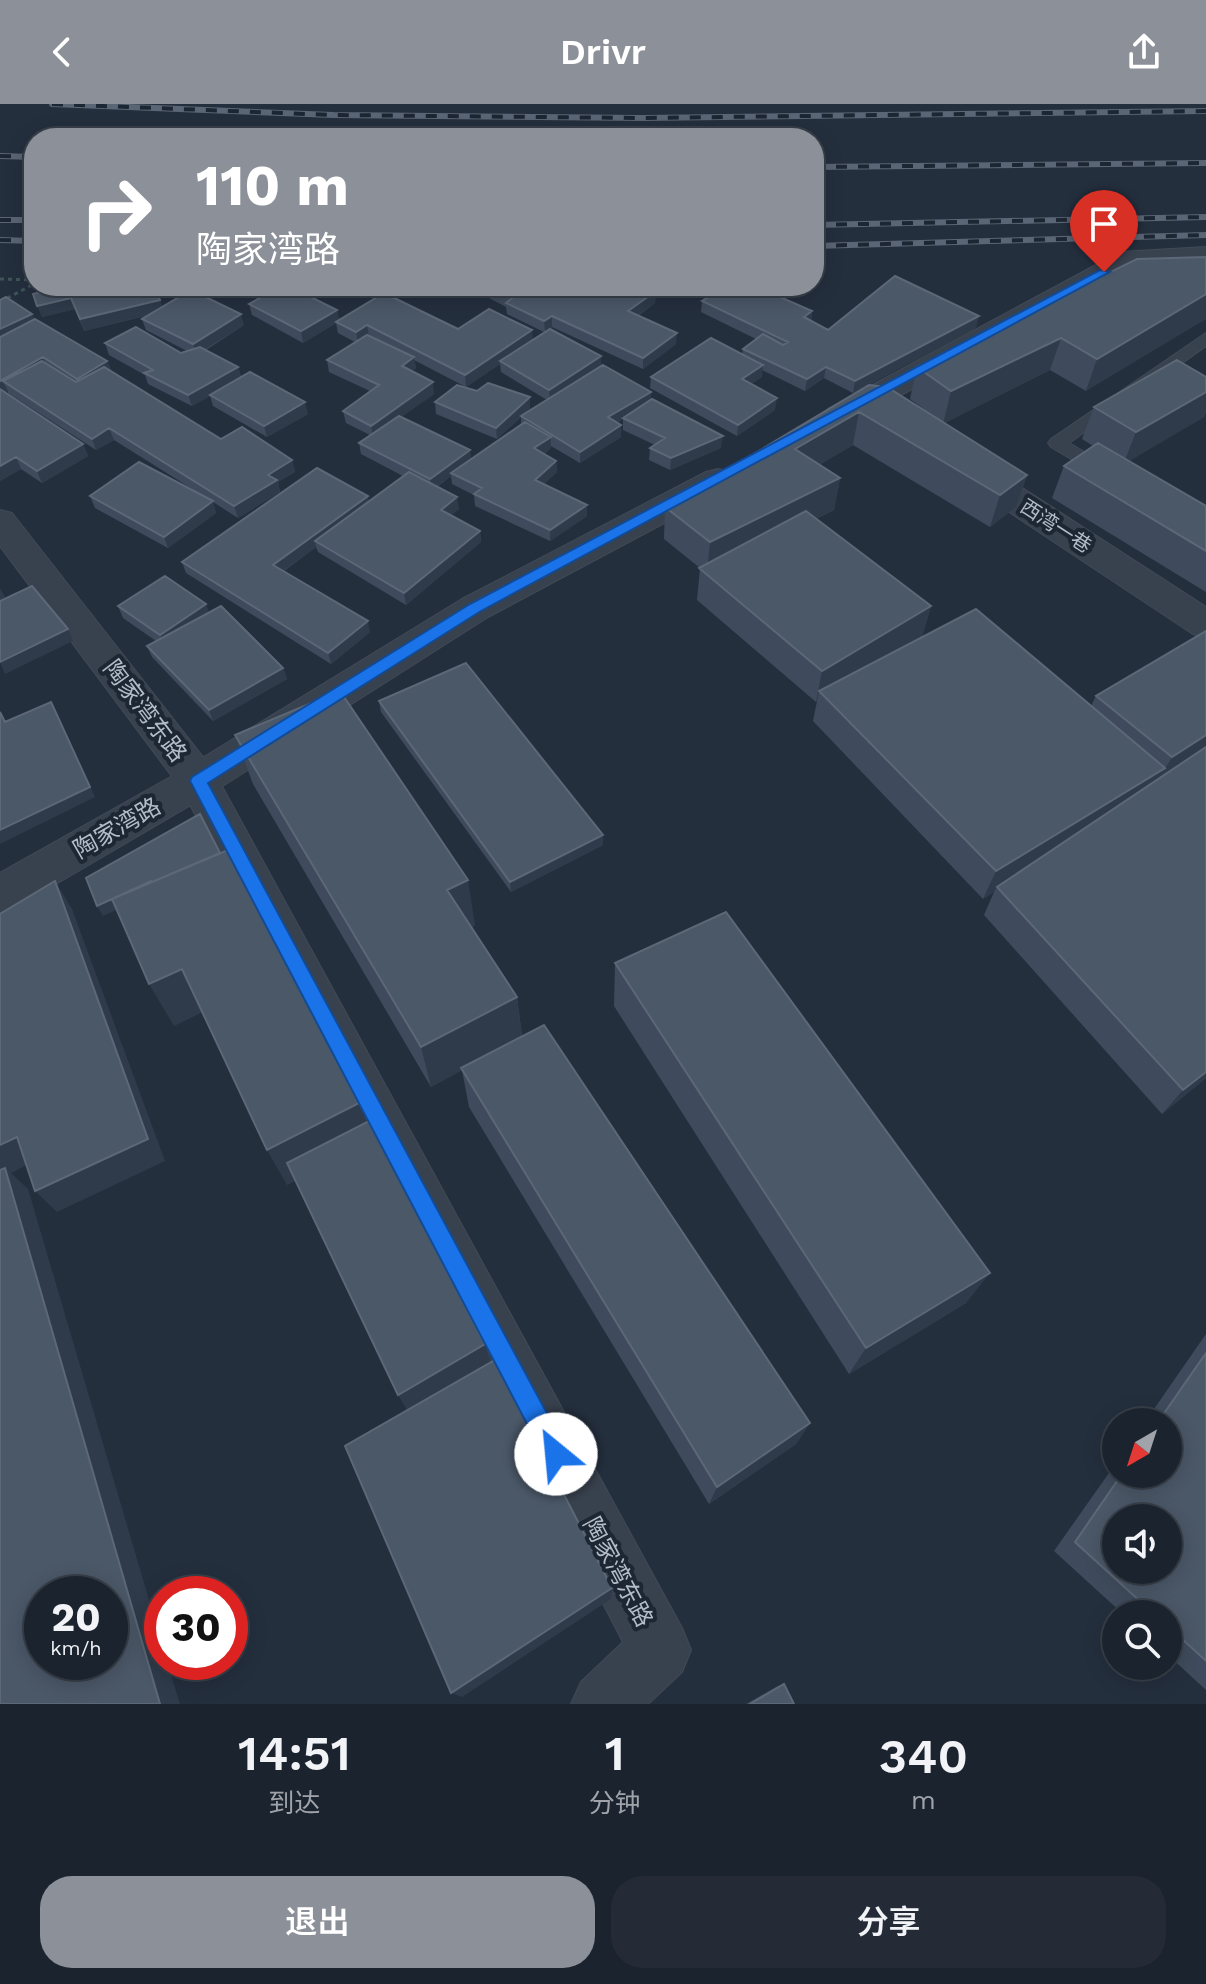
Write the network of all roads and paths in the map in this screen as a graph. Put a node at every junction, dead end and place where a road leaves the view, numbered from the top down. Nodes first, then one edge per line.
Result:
1 (1206, 256) edge
2 (0, 279) edge
3 (24, 281) edge
4 (24, 288) edge
5 (0, 302) edge
6 (1206, 338) edge
7 (810, 431) edge
8 (945, 453) edge
9 (755, 460) edge
10 (1125, 483) edge
11 (0, 521) edge
12 (1206, 625) edge
13 (198, 781) junction
14 (0, 895) edge
15 (603, 1704) edge

1 - 7 street
2 - 3 path
4 - 5 path
6 - 10 lane
8 - 12 street, 西湾一巷
9 - 13 street, 陶家湾路
11 - 13 street, 陶家湾东路
13 - 14 street, 陶家湾路
13 - 15 street, 陶家湾东路

